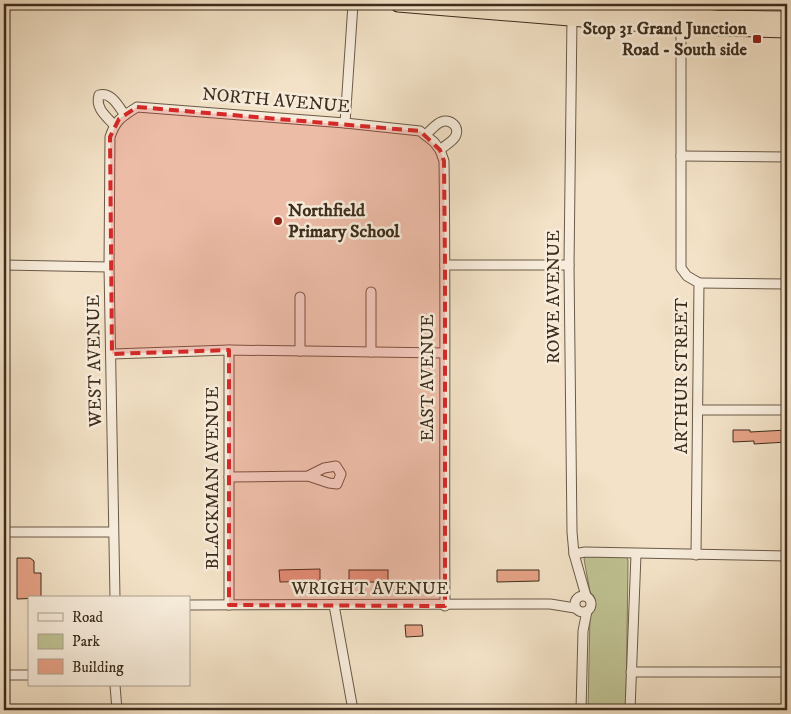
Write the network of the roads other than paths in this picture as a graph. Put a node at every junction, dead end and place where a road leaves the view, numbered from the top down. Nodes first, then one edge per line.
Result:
1 (353, 4) edge
2 (398, 4) edge
3 (540, 4) edge
4 (502, 8) edge
5 (612, 12) edge
6 (572, 18) junction
7 (787, 19) edge
8 (681, 27) junction
9 (787, 30) edge
10 (119, 119) junction
11 (345, 123) junction
12 (425, 135) junction
13 (434, 142) joint
14 (440, 150) junction
15 (681, 156) junction
16 (787, 157) edge
17 (4, 265) edge
18 (445, 265) junction
19 (569, 265) junction
20 (109, 266) junction
21 (699, 283) junction
22 (787, 284) edge
23 (371, 292) dead end
24 (300, 296) dead end
25 (229, 350) junction
26 (300, 351) junction
27 (371, 352) junction
28 (444, 353) junction
29 (112, 354) junction
30 (698, 410) junction
31 (787, 410) edge
32 (308, 476) dead end
33 (229, 477) junction
34 (4, 532) edge
35 (113, 532) junction
36 (574, 554) junction
37 (636, 554) junction
38 (696, 555) junction
39 (787, 556) edge
40 (115, 596) edge
41 (580, 604) junction
42 (190, 605) edge
43 (229, 605) junction
44 (334, 605) junction
45 (445, 606) junction
46 (631, 672) junction
47 (787, 672) edge
48 (4, 675) edge
49 (28, 675) edge
50 (115, 686) edge
51 (117, 710) edge
52 (353, 710) edge
53 (582, 710) edge
54 (630, 710) edge

1 - 11 street
2 - 4 highway
3 - 5 highway
4 - 6 highway
5 - 6 highway
5 - 7 highway
5 - 8 highway
6 - 19 street, ROWE AVENUE
8 - 9 highway
8 - 15 street, ARTHUR STREET
10 - 10 street
10 - 11 street, NORTH AVENUE
10 - 20 street, WEST AVENUE
11 - 12 street, NORTH AVENUE
12 - 13 street, NORTH AVENUE
12 - 14 street
13 - 14 street, EAST AVENUE
14 - 18 street, EAST AVENUE
15 - 16 street
15 - 21 street, ARTHUR STREET
17 - 20 street
18 - 19 street
18 - 28 street, EAST AVENUE
19 - 36 street, ROWE AVENUE
20 - 29 street, WEST AVENUE
21 - 22 street
21 - 30 street, ARTHUR STREET
23 - 27 street
24 - 26 street
25 - 26 street
25 - 29 street
25 - 33 street, BLACKMAN AVENUE
26 - 27 street
27 - 28 street
28 - 45 street, EAST AVENUE
29 - 35 street, WEST AVENUE
30 - 31 street
30 - 38 street, ARTHUR STREET
32 - 33 street
33 - 43 street, BLACKMAN AVENUE
34 - 35 street
35 - 40 street, WEST AVENUE
36 - 37 street
36 - 41 street, ROWE AVENUE
37 - 38 street
37 - 46 street
38 - 39 street
41 - 45 street, WRIGHT AVENUE
41 - 53 street, ROWE AVENUE
42 - 43 street, WRIGHT AVENUE
43 - 44 street, WRIGHT AVENUE
44 - 45 street, WRIGHT AVENUE
44 - 52 street
46 - 47 street
46 - 54 street
48 - 49 street
50 - 51 street

